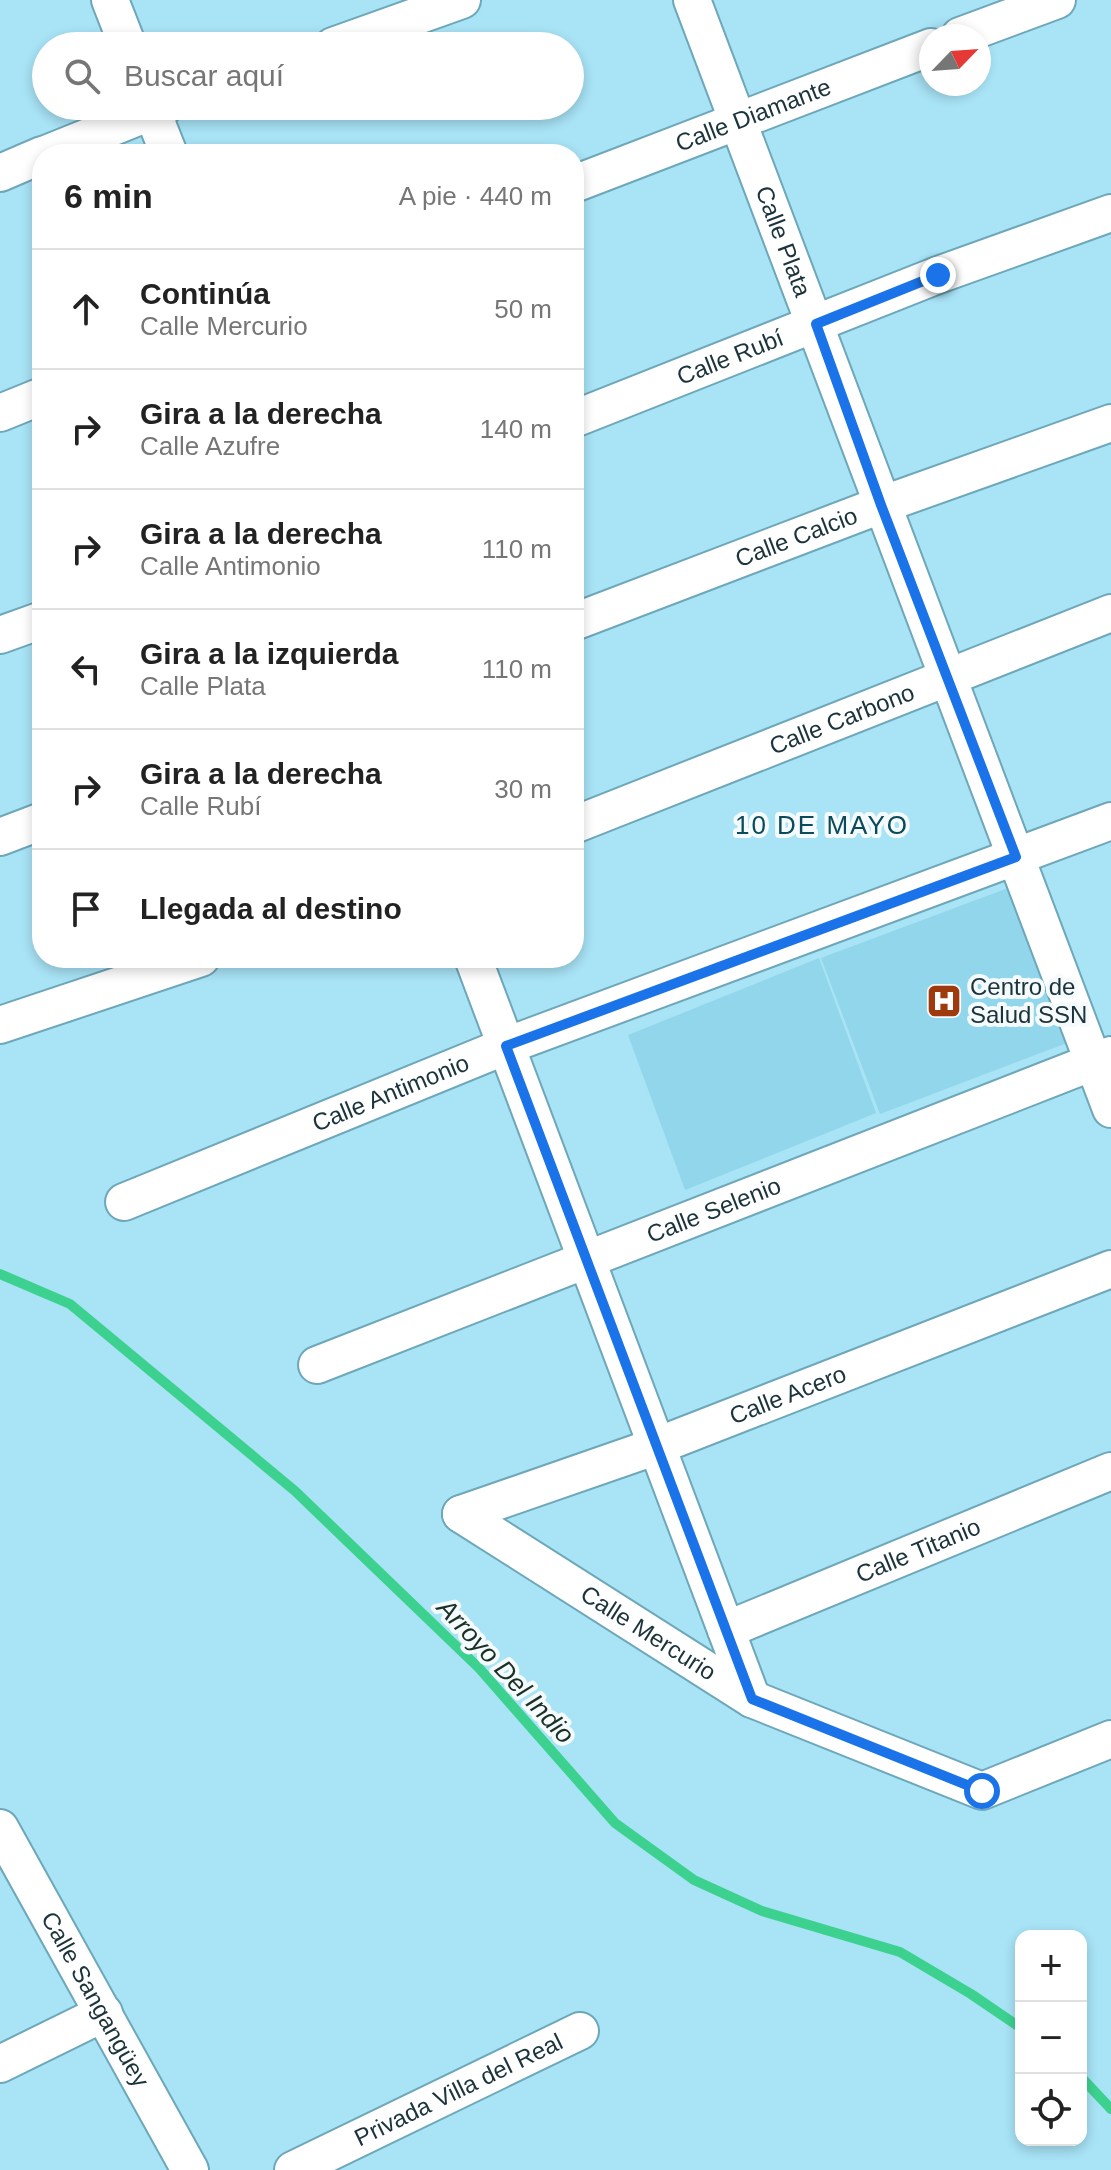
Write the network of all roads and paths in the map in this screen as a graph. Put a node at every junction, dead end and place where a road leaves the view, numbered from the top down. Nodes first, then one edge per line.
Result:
1 (110, 0) edge
2 (462, 0) edge
3 (692, 0) edge
4 (1057, 0) edge
5 (991, 24) edge
6 (123, 32) edge
7 (372, 32) edge
8 (919, 51) edge
9 (736, 119) junction
10 (127, 120) edge
11 (159, 120) edge
12 (70, 144) edge
13 (166, 144) edge
14 (32, 160) edge
15 (0, 173) edge
16 (584, 180) edge
17 (1111, 213) edge
18 (816, 324) junction
19 (32, 400) edge
20 (0, 413) edge
21 (584, 415) edge
22 (1111, 423) edge
23 (881, 505) junction
24 (1111, 613) edge
25 (584, 618) edge
26 (32, 624) edge
27 (0, 635) edge
28 (945, 676) junction
29 (584, 821) edge
30 (1111, 821) edge
31 (32, 825) edge
32 (0, 837) edge
33 (1016, 857) junction
34 (171, 968) edge
35 (477, 968) edge
36 (0, 1025) edge
37 (506, 1046) junction
38 (1102, 1059) edge
39 (1111, 1109) edge
40 (124, 1202) dead end
41 (584, 1259) junction
42 (1111, 1269) edge
43 (317, 1365) dead end
44 (657, 1446) junction
45 (1111, 1471) edge
46 (461, 1514) joint
47 (726, 1630) junction
48 (752, 1699) junction
49 (1111, 1739) edge
50 (0, 1828) edge
51 (104, 2013) junction
52 (580, 2031) dead end
53 (0, 2064) edge
54 (190, 2170) edge
55 (293, 2170) edge

1 - 6 street
2 - 7 street
3 - 9 street, Calle Plata
4 - 5 street
8 - 9 street, Calle Diamante
9 - 16 street, Calle Diamante
9 - 18 street, Calle Plata
10 - 12 street
11 - 13 street
14 - 15 street
17 - 18 street, Calle Rubí
18 - 21 street, Calle Rubí
18 - 23 street, Calle Plata
19 - 20 street
22 - 23 street, Calle Calcio
23 - 25 street, Calle Calcio
23 - 28 street, Calle Plata
24 - 28 street, Calle Carbono
26 - 27 street
28 - 29 street, Calle Carbono
28 - 33 street, Calle Plata
30 - 33 street, Calle Antimonio
31 - 32 street
33 - 37 street, Calle Antimonio
33 - 38 street, Calle Plata
34 - 36 street
35 - 37 street
37 - 40 street, Calle Antimonio
37 - 41 street
38 - 39 street, Calle Plata
38 - 41 street, Calle Selenio
41 - 43 street, Calle Selenio
41 - 44 street
42 - 44 street, Calle Acero
44 - 46 street, Calle Acero
44 - 47 street
45 - 47 street, Calle Titanio
46 - 48 street, Calle Mercurio
47 - 48 street
48 - 49 street, Calle Mercurio
50 - 51 street, Calle Sangangüey
51 - 53 street
51 - 54 street, Calle Sangangüey
52 - 55 street, Privada Villa del Real

